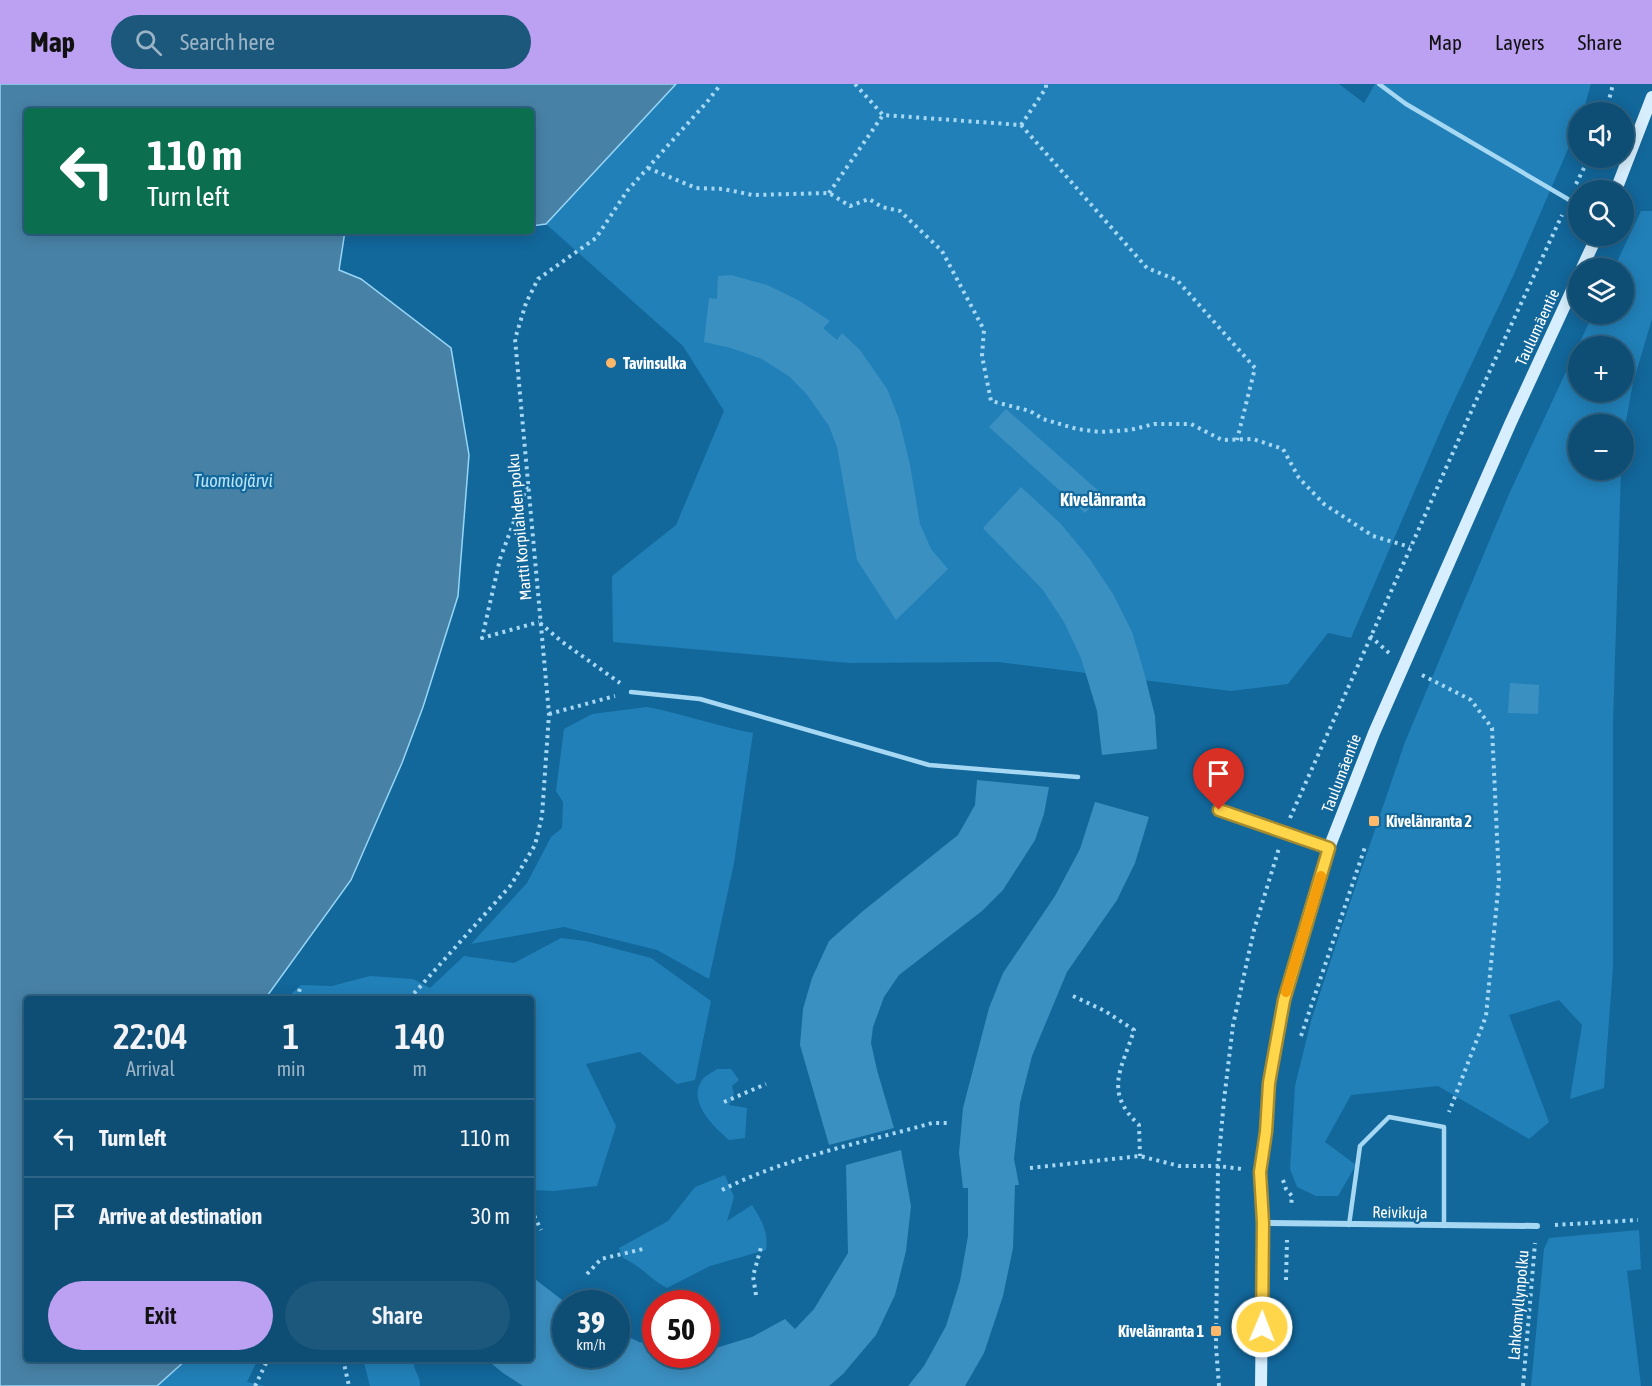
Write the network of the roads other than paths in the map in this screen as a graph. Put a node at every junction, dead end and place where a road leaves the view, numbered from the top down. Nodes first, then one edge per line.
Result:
1 (1379, 84) edge
2 (1652, 97) edge
3 (1620, 180) edge
4 (1568, 199) edge
5 (1568, 299) edge
6 (631, 692) road end
7 (1077, 777) dead end
8 (1219, 810) dead end
9 (1329, 848) junction
10 (1263, 1223) junction
11 (1349, 1225) junction
12 (1444, 1226) junction
13 (1537, 1226) road end
14 (1261, 1386) edge

1 - 4 lane
2 - 3 main road
5 - 9 main road, Taulumäentie
6 - 7 lane
8 - 9 lane
9 - 10 main road, Taulumäentie
10 - 11 street, Reivikuja
10 - 14 main road, Taulumäentie
11 - 12 street, Reivikuja
11 - 12 lane
12 - 13 street, Reivikuja

